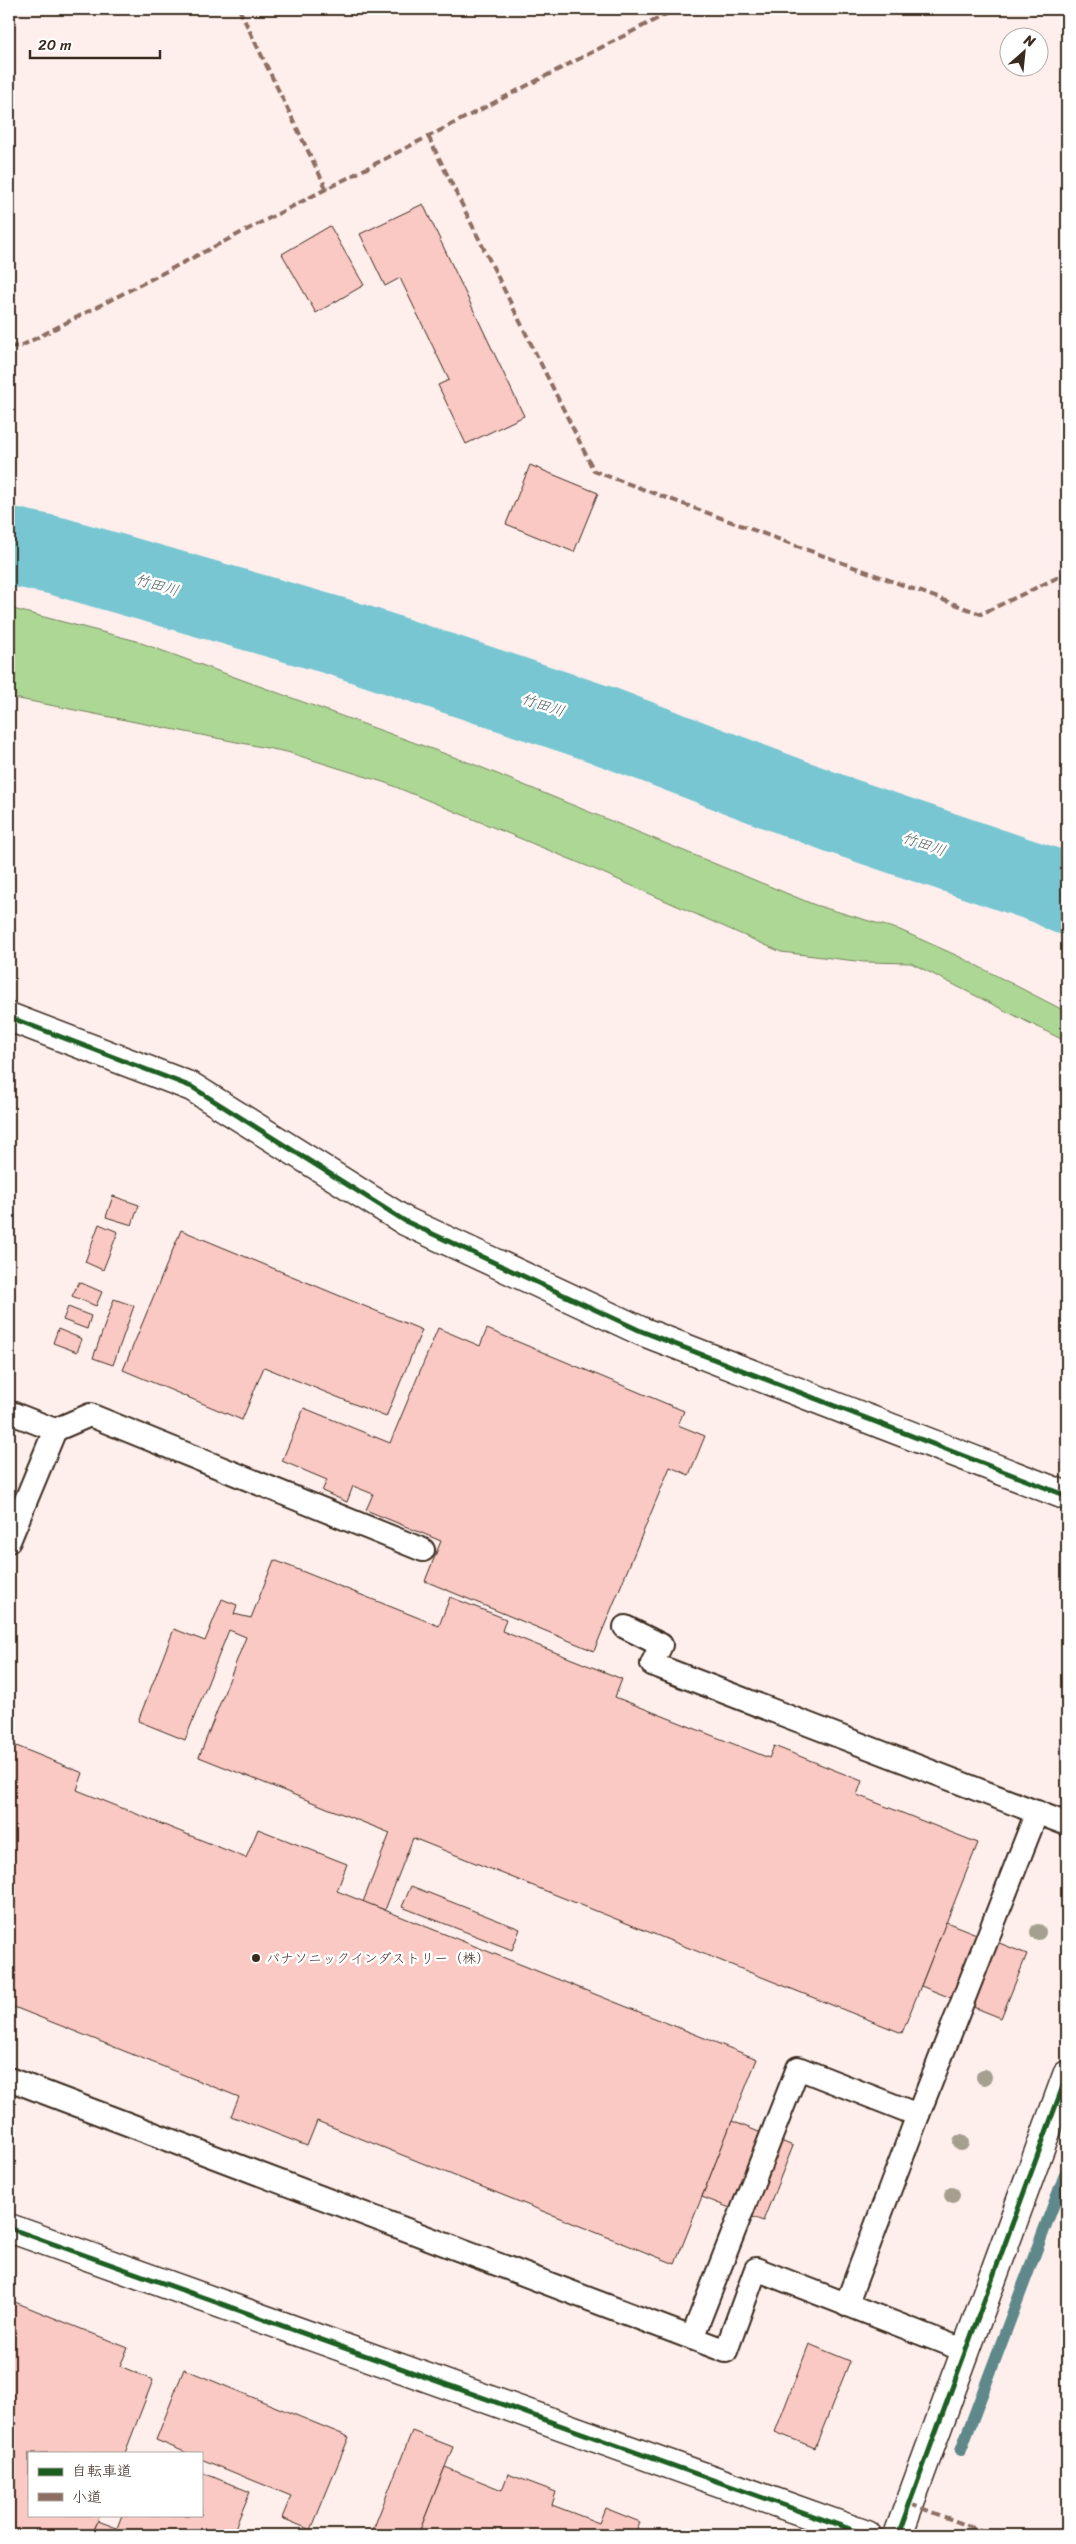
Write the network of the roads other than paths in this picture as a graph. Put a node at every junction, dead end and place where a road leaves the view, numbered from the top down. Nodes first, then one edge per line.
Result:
1 (9, 1017) edge
2 (9, 1412) edge
3 (55, 1430) junction
4 (1067, 1496) edge
5 (9, 1541) edge
6 (423, 1550) dead end
7 (625, 1627) dead end
8 (1037, 1812) junction
9 (1067, 1824) edge
10 (1067, 2075) edge
11 (9, 2079) edge
12 (918, 2115) junction
13 (9, 2228) edge
14 (846, 2305) junction
15 (692, 2338) junction
16 (966, 2351) junction
17 (867, 2535) edge
18 (898, 2535) edge

1 - 4 street
2 - 3 lane
3 - 5 lane
3 - 6 lane
7 - 8 lane
8 - 9 lane
8 - 12 lane
10 - 16 street
11 - 15 lane
12 - 14 lane
12 - 15 lane
13 - 17 street
14 - 15 lane
14 - 16 lane
16 - 18 street

